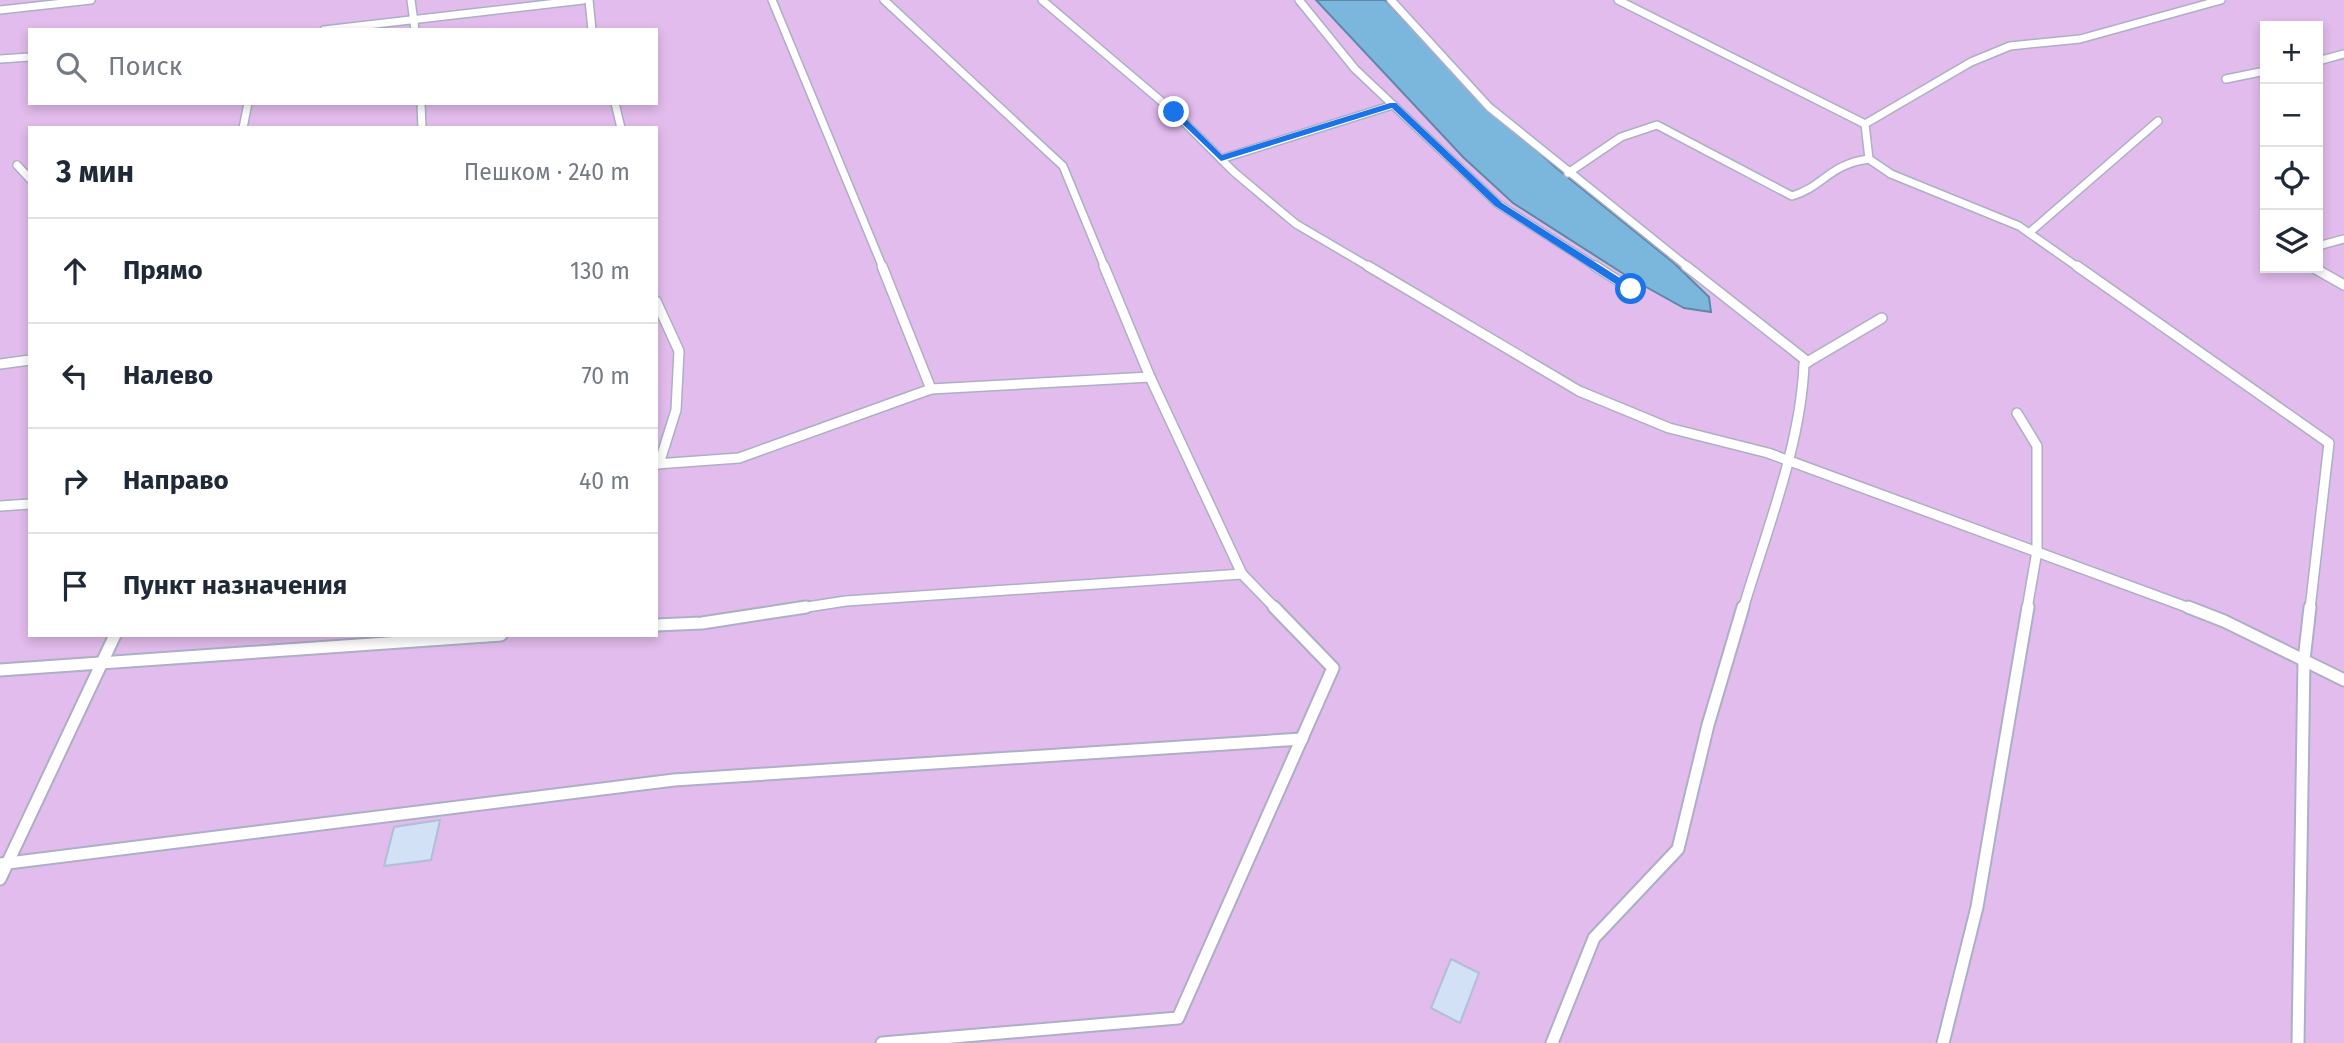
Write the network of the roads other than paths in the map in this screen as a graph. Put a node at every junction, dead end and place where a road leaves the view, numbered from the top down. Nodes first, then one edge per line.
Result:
1 (91, 0) edge
2 (411, 0) edge
3 (586, 0) edge
4 (772, 0) edge
5 (884, 0) edge
6 (1042, 0) edge
7 (1299, 0) edge
8 (1391, 0) edge
9 (1618, 0) edge
10 (2221, 0) edge
11 (0, 10) edge
12 (414, 20) junction
13 (342, 28) edge
14 (415, 28) edge
15 (591, 28) edge
16 (2344, 54) edge
17 (28, 57) edge
18 (0, 59) edge
19 (2323, 60) edge
20 (2260, 72) edge
21 (2226, 79) dead end
22 (248, 105) edge
23 (421, 105) edge
24 (615, 105) edge
25 (1393, 105) junction
26 (2158, 121) dead end
27 (1866, 124) junction
28 (243, 126) edge
29 (422, 126) edge
30 (621, 126) edge
31 (1221, 159) junction
32 (1869, 159) junction
33 (17, 165) dead end
34 (1569, 173) junction
35 (28, 176) edge
36 (2029, 233) junction
37 (2344, 239) edge
38 (2323, 245) edge
39 (2323, 273) edge
40 (2344, 285) edge
41 (1631, 289) dead end
42 (658, 305) edge
43 (1882, 318) dead end
44 (28, 360) edge
45 (1808, 362) junction
46 (0, 364) edge
47 (1150, 377) junction
48 (931, 389) junction
49 (2017, 413) dead end
50 (1787, 460) junction
51 (658, 464) edge
52 (28, 504) edge
53 (0, 506) edge
54 (2037, 551) junction
55 (1242, 574) junction
56 (658, 625) edge
57 (114, 637) edge
58 (440, 637) edge
59 (380, 639) edge
60 (102, 660) junction
61 (2304, 660) junction
62 (0, 670) edge
63 (2344, 680) edge
64 (1301, 739) junction
65 (4, 863) edge
66 (0, 879) edge
67 (882, 1043) edge
68 (1552, 1043) edge
69 (1943, 1043) edge
70 (2298, 1043) edge

1 - 11 lane
2 - 12 lane
3 - 12 lane
3 - 15 lane
4 - 48 lane
5 - 47 lane
6 - 31 lane
7 - 25 lane
8 - 34 lane
9 - 27 lane
10 - 27 lane
12 - 13 lane
12 - 14 lane
16 - 19 lane
17 - 18 lane
20 - 21 lane
22 - 28 lane
23 - 29 lane
24 - 30 lane
25 - 31 lane
25 - 41 lane
26 - 36 lane
27 - 32 lane
31 - 50 lane
32 - 34 lane
32 - 36 lane
33 - 35 lane
34 - 45 lane
36 - 61 lane
37 - 38 lane
39 - 40 lane
42 - 51 lane
43 - 45 lane
44 - 46 lane
45 - 50 lane
47 - 48 lane
47 - 55 lane
48 - 51 lane
49 - 54 lane
50 - 54 lane
50 - 68 lane
52 - 53 lane
54 - 61 lane
54 - 69 lane
55 - 56 lane
55 - 64 lane
57 - 60 lane
58 - 59 lane
59 - 60 lane
60 - 62 lane
60 - 65 lane
61 - 63 lane
61 - 70 lane
64 - 65 lane
64 - 67 lane
65 - 66 lane

